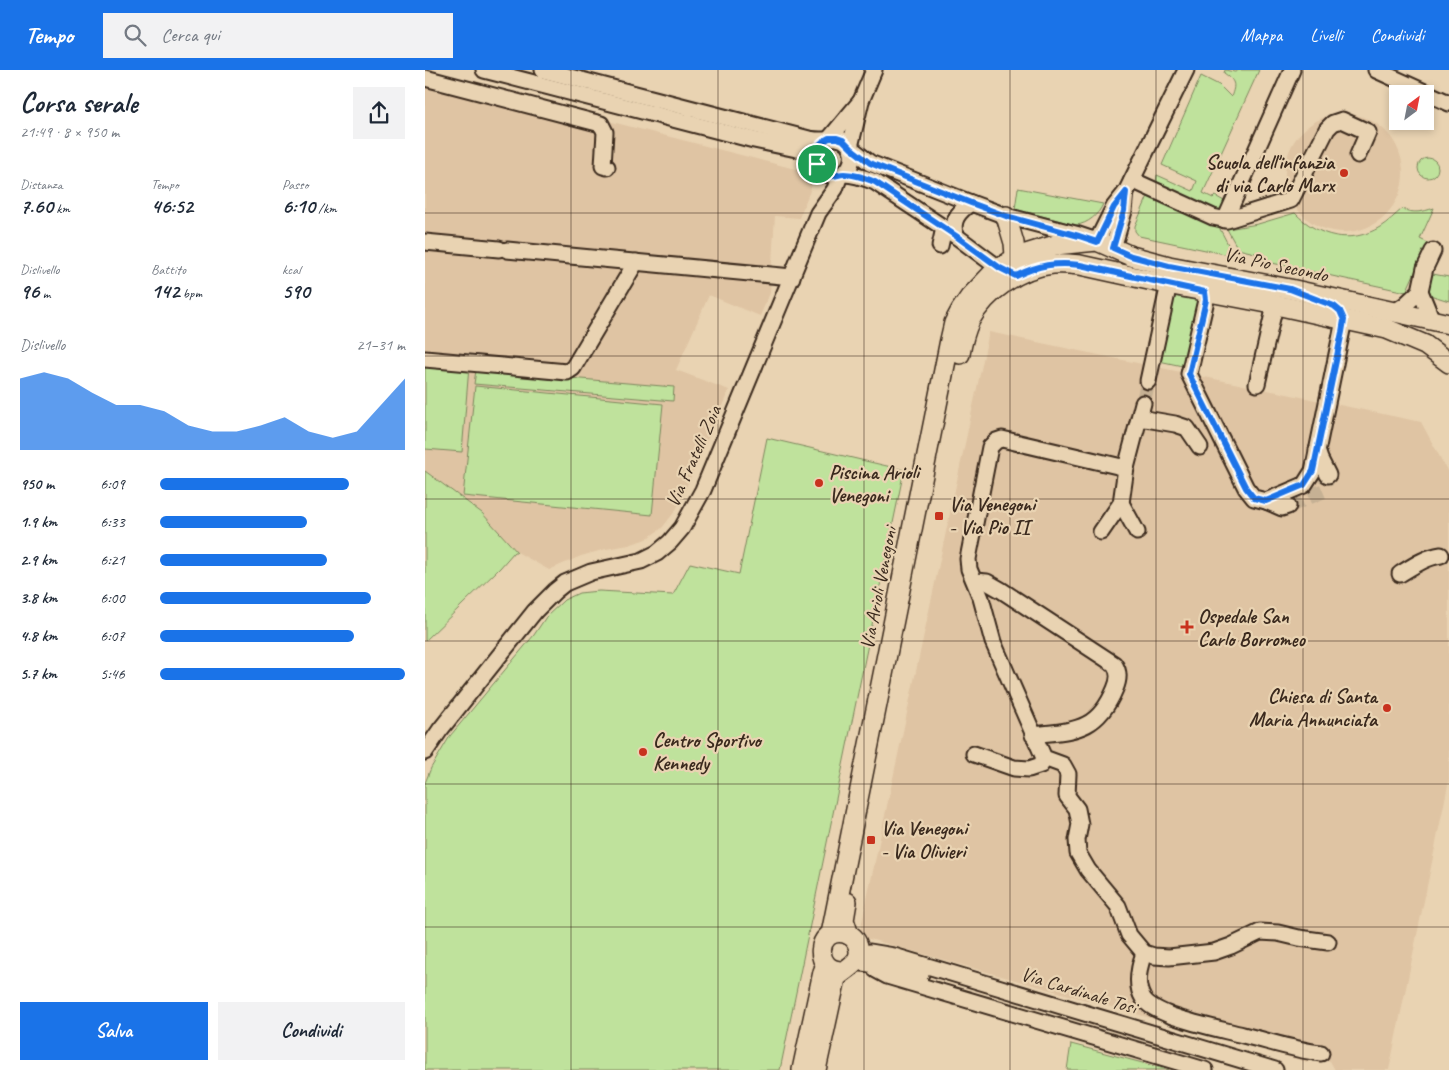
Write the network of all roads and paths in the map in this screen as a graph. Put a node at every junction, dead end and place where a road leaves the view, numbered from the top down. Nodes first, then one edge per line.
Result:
1 (543, 70) edge
2 (874, 70) edge
3 (1186, 70) edge
4 (1293, 70) edge
5 (1376, 70) edge
6 (488, 71) edge
7 (425, 78) edge
8 (861, 101) junction
9 (1449, 103) edge
10 (745, 130) junction
11 (827, 139) junction
12 (851, 148) junction
13 (1359, 155) dead end
14 (818, 166) junction
15 (607, 167) dead end
16 (841, 174) junction
17 (1129, 186) junction
18 (971, 203) junction
19 (819, 213) junction
20 (1006, 216) junction
21 (1225, 220) junction
22 (950, 232) junction
23 (425, 242) edge
24 (1105, 245) junction
25 (940, 246) dead end
26 (1433, 251) dead end
27 (1017, 257) junction
28 (636, 262) junction
29 (1097, 268) junction
30 (1008, 272) junction
31 (1168, 275) junction
32 (792, 277) junction
33 (1236, 278) junction
34 (1290, 289) junction
35 (1420, 291) junction
36 (1205, 292) junction
37 (1275, 305) junction
38 (1395, 312) junction
39 (1344, 320) junction
40 (1441, 322) edge
41 (425, 359) edge
42 (1449, 363) edge
43 (1148, 381) tunnel mouth
44 (1257, 384) dead end
45 (1200, 447) dead end
46 (1317, 450) junction
47 (1130, 472) junction
48 (1328, 476) dead end
49 (1266, 501) junction
50 (1121, 503) junction
51 (1288, 506) tunnel mouth
52 (1101, 532) dead end
53 (1137, 532) dead end
54 (1441, 555) dead end
55 (1400, 574) dead end
56 (975, 581) junction
57 (1033, 735) junction
58 (425, 752) edge
59 (973, 754) dead end
60 (1043, 758) junction
61 (1328, 942) dead end
62 (1144, 953) junction
63 (850, 954) junction
64 (920, 980) junction
65 (1069, 1025) junction
66 (1321, 1054) dead end
67 (802, 1070) edge
68 (816, 1070) edge
69 (1205, 1070) edge
70 (1239, 1070) edge
71 (1275, 1070) edge

1 - 10 street
2 - 8 street, Via Fratelli Zoia
3 - 17 street
4 - 21 street
5 - 9 street
6 - 10 street
7 - 15 street
8 - 11 street, Via Fratelli Zoia
8 - 12 street, Via Fratelli Zoia
10 - 11 street
10 - 14 street
11 - 12 street
11 - 14 street, Via Fratelli Zoia
12 - 16 street, Via Fratelli Zoia
12 - 18 street, Via Pio Secondo
13 - 21 street
14 - 16 street
14 - 19 street, Via Fratelli Zoia
16 - 19 street, Via Fratelli Zoia
16 - 22 street
17 - 21 street
17 - 24 street
18 - 20 street, Via Pio Secondo
18 - 22 street
19 - 32 street, Via Fratelli Zoia
20 - 24 street, Via Pio Secondo
20 - 27 main road
22 - 25 street
22 - 30 street
23 - 28 street
24 - 27 main road, Via Pio Secondo
24 - 29 main road
24 - 31 main road, Via Pio Secondo
26 - 35 street
27 - 30 main road
28 - 32 street
28 - 41 street
29 - 30 main road, Via Pio Secondo
29 - 31 main road, Via Pio Secondo
30 - 63 main road, Via Arioli Venegoni
31 - 33 main road, Via Pio Secondo
31 - 36 main road, Via Pio Secondo
31 - 43 street
32 - 58 street, Via Fratelli Zoia
33 - 34 main road, Via Pio Secondo
33 - 36 main road
34 - 38 main road, Via Pio Secondo
34 - 39 main road
35 - 38 street
35 - 40 street
36 - 37 main road, Via Pio Secondo
36 - 49 street
37 - 39 main road, Via Pio Secondo
37 - 44 street
38 - 40 main road, Via Pio Secondo
39 - 42 main road, Via Pio Secondo
39 - 46 street
45 - 47 street
46 - 48 street
46 - 49 street
47 - 50 street
47 - 56 street
49 - 51 street
50 - 52 street
50 - 53 street
54 - 55 street
56 - 57 street
56 - 57 street
57 - 60 street
59 - 60 street
60 - 62 street
61 - 62 street
62 - 66 street
63 - 64 street, Via Cardinale Tosi
63 - 64 street, Via Cardinale Tosi
63 - 67 main road
63 - 68 main road
63 - 71 street, Via Cardinale Tosi
64 - 65 street, Via Cardinale Tosi
65 - 69 street, Via Cardinale Tosi
65 - 70 street, Via Cardinale Tosi

